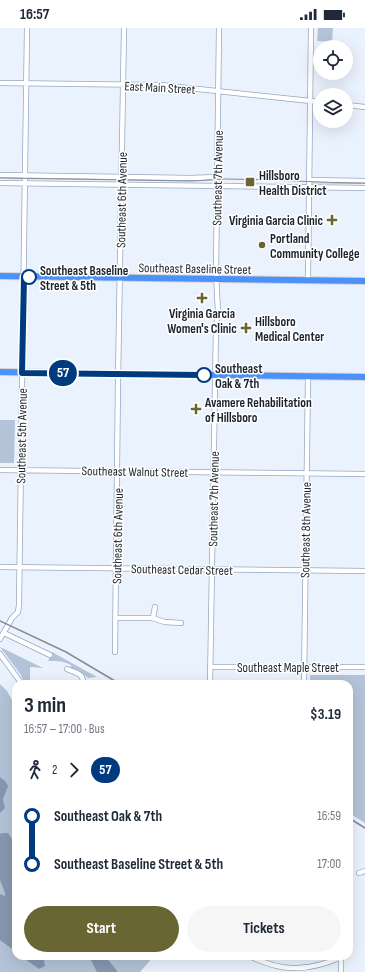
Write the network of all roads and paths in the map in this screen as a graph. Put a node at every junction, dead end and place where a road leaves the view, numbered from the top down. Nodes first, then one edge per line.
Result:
1 (27, 28) edge
2 (124, 28) edge
3 (219, 28) edge
4 (311, 28) edge
5 (0, 83) edge
6 (27, 83) junction
7 (123, 85) junction
8 (218, 91) junction
9 (311, 101) junction
10 (353, 106) edge
11 (365, 107) edge
12 (0, 175) edge
13 (26, 176) junction
14 (121, 177) junction
15 (217, 177) junction
16 (309, 180) junction
17 (365, 181) edge
18 (0, 183) edge
19 (26, 184) junction
20 (121, 185) junction
21 (217, 187) junction
22 (309, 188) junction
23 (365, 188) edge
24 (0, 276) edge
25 (24, 277) junction
26 (120, 278) junction
27 (216, 279) junction
28 (308, 280) junction
29 (365, 281) edge
30 (0, 372) edge
31 (22, 373) junction
32 (118, 374) junction
33 (216, 375) junction
34 (308, 376) junction
35 (365, 377) edge
36 (0, 470) edge
37 (20, 470) junction
38 (118, 471) junction
39 (214, 472) junction
40 (306, 473) junction
41 (365, 474) edge
42 (0, 567) edge
43 (19, 567) junction
44 (117, 568) junction
45 (212, 569) junction
46 (305, 570) junction
47 (365, 571) edge
48 (155, 607) dead end
49 (116, 618) junction
50 (153, 618) junction
51 (181, 623) dead end
52 (4, 632) junction
53 (0, 639) edge
54 (115, 652) dead end
55 (0, 654) edge
56 (50, 655) dead end
57 (210, 667) junction
58 (304, 667) junction
59 (365, 667) edge
60 (68, 669) dead end
61 (19, 680) edge
62 (84, 680) edge
63 (210, 680) edge
64 (304, 680) edge
65 (365, 871) edge
66 (359, 873) dead end
67 (257, 960) edge
68 (333, 960) edge
69 (341, 960) edge
70 (294, 971) edge
71 (341, 972) edge

1 - 6 street, Southeast 5th Avenue
2 - 7 street, Southeast 6th Avenue
3 - 8 street, Southeast 7th Avenue
4 - 9 street
5 - 6 street, East Main Street
6 - 7 street, East Main Street
6 - 13 street, Southeast 5th Avenue
7 - 8 street, East Main Street
7 - 14 street, Southeast 6th Avenue
8 - 9 street, East Main Street
8 - 15 street, Southeast 7th Avenue
9 - 16 street
10 - 11 street
12 - 13 street
13 - 14 street
13 - 19 street, Southeast 5th Avenue
14 - 15 street
14 - 20 street, Southeast 6th Avenue
15 - 21 street, Southeast 7th Avenue
16 - 17 street
16 - 22 street
18 - 19 street
19 - 20 street
19 - 25 street, Southeast 5th Avenue
20 - 21 street
20 - 26 street, Southeast 6th Avenue
21 - 22 street
21 - 27 street, Southeast 7th Avenue
22 - 23 street
22 - 28 street
24 - 25 highway, Southeast Baseline Street
25 - 26 highway, Southeast Baseline Street
25 - 31 street, Southeast 5th Avenue
26 - 27 highway, Southeast Baseline Street
26 - 32 street, Southeast 6th Avenue
27 - 28 highway, Southeast Baseline Street
27 - 33 street, Southeast 7th Avenue
28 - 29 highway, Southeast Baseline Street
30 - 31 highway
31 - 32 highway
31 - 37 street, Southeast 5th Avenue
32 - 33 highway
32 - 38 street, Southeast 6th Avenue
33 - 34 highway
33 - 39 street, Southeast 7th Avenue
34 - 35 highway
34 - 40 street, Southeast 8th Avenue
36 - 37 street, Southeast Walnut Street
37 - 38 street, Southeast Walnut Street
37 - 43 street, Southeast 5th Avenue
38 - 39 street, Southeast Walnut Street
38 - 44 street, Southeast 6th Avenue
39 - 40 street, Southeast Walnut Street
39 - 45 street, Southeast 7th Avenue
40 - 41 street, Southeast Walnut Street
40 - 46 street, Southeast 8th Avenue
42 - 43 street, Southeast Cedar Street
43 - 44 street, Southeast Cedar Street
43 - 52 street, Southeast 5th Avenue
44 - 45 street, Southeast Cedar Street
44 - 49 street, Southeast 6th Avenue
45 - 46 street, Southeast Cedar Street
45 - 57 street, Southeast 7th Avenue
46 - 47 street, Southeast Cedar Street
46 - 58 street, Southeast 8th Avenue
48 - 50 street
49 - 50 street
49 - 54 street, Southeast 6th Avenue
50 - 51 street
52 - 53 street, Southeast 5th Avenue
52 - 56 street
55 - 61 street
57 - 58 street, Southeast Maple Street
57 - 63 street, Southeast 7th Avenue
58 - 59 street, Southeast Maple Street
58 - 64 street, Southeast 8th Avenue
60 - 62 street
65 - 66 street
67 - 70 street
68 - 70 street
69 - 71 street

